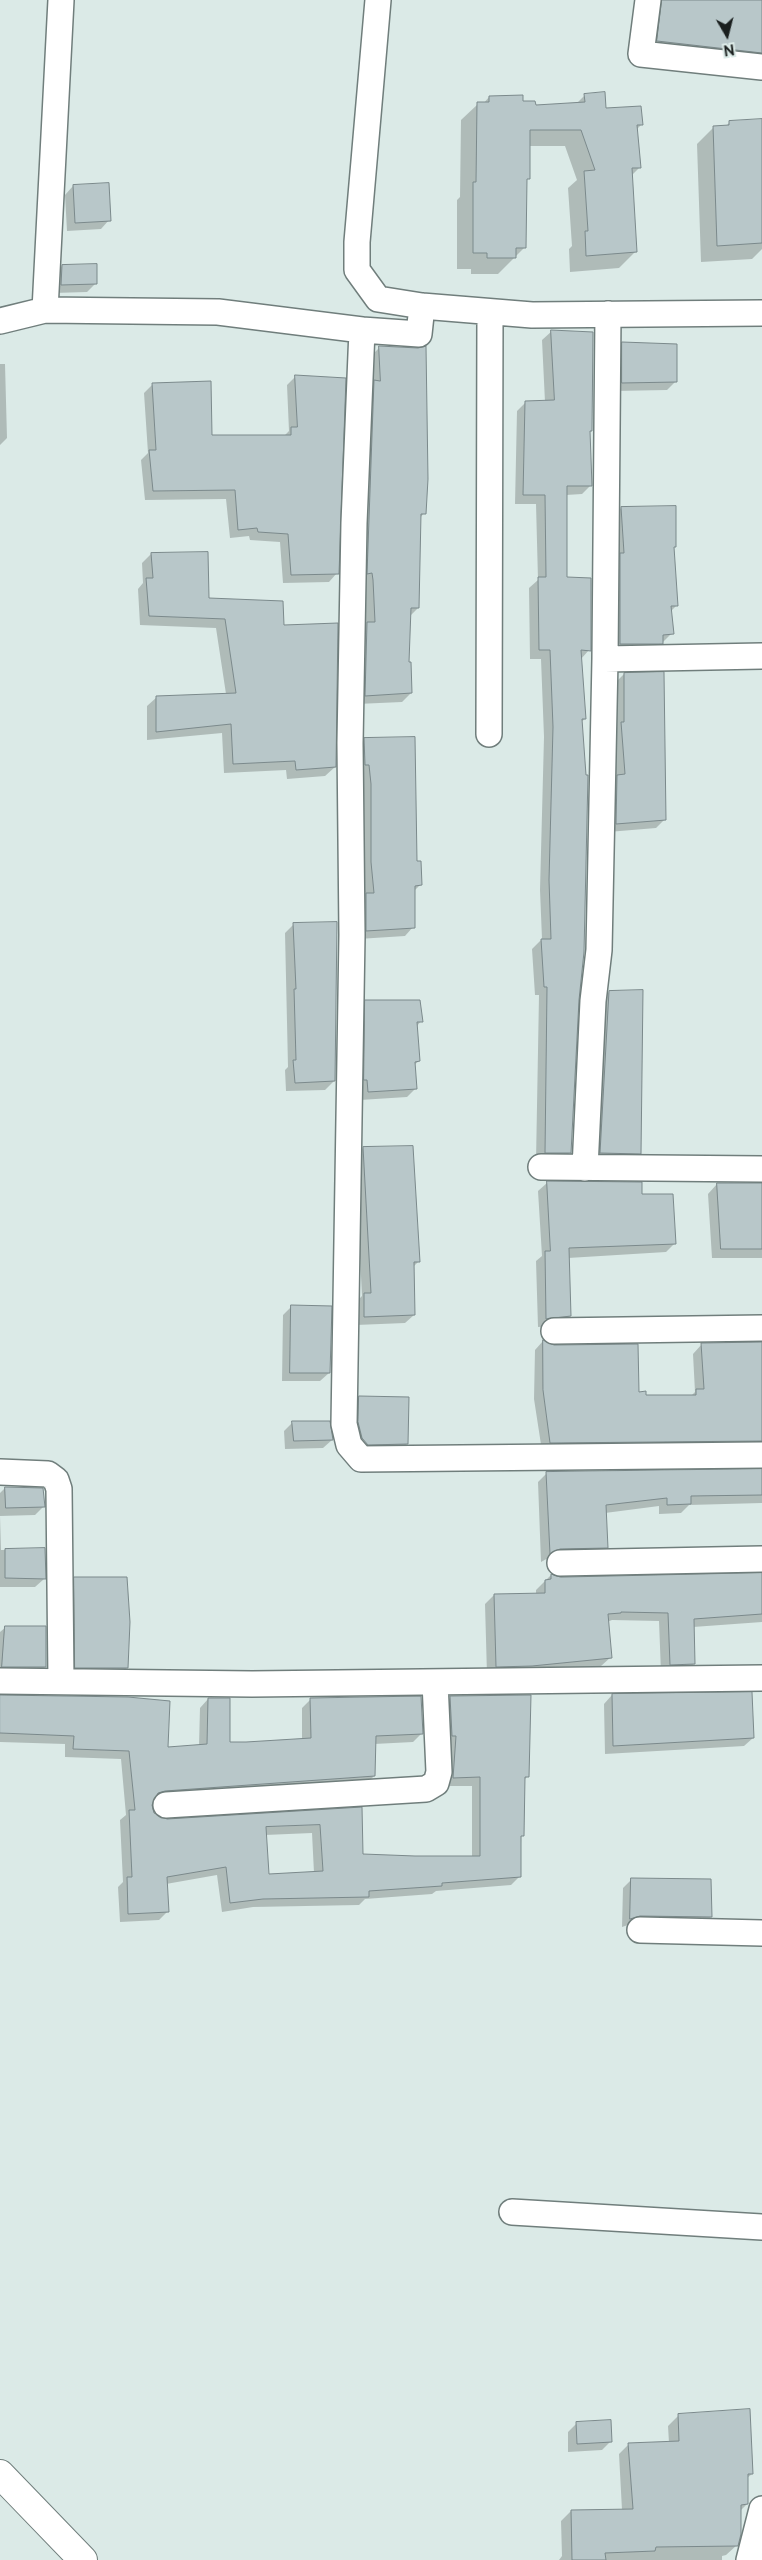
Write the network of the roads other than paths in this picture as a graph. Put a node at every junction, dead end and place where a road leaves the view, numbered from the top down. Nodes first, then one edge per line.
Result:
1 (61, 0) edge
2 (378, 0) edge
3 (648, 0) edge
4 (762, 67) edge
5 (422, 306) junction
6 (45, 310) junction
7 (490, 312) junction
8 (762, 313) edge
9 (608, 314) junction
10 (0, 321) edge
11 (362, 330) junction
12 (762, 656) edge
13 (605, 659) junction
14 (489, 734) dead end
15 (541, 1167) dead end
16 (585, 1168) junction
17 (762, 1169) edge
18 (762, 1328) edge
19 (554, 1331) dead end
20 (762, 1455) edge
21 (0, 1472) edge
22 (762, 1559) edge
23 (560, 1563) dead end
24 (762, 1678) edge
25 (0, 1681) edge
26 (61, 1682) junction
27 (435, 1682) junction
28 (166, 1805) dead end
29 (640, 1930) dead end
30 (762, 1933) edge
31 (512, 2212) dead end
32 (762, 2227) edge
33 (0, 2474) edge
34 (762, 2509) edge
35 (83, 2560) edge
36 (749, 2560) edge

1 - 6 street
2 - 5 street
3 - 4 street
5 - 7 street
5 - 11 street
6 - 10 street
6 - 11 street
7 - 9 street
7 - 14 street
8 - 9 street
9 - 13 street
11 - 20 street
12 - 13 street
13 - 16 street
15 - 16 street
16 - 17 street
18 - 19 street
21 - 26 street
22 - 23 street
24 - 27 street
25 - 26 street
26 - 27 street
27 - 28 street
29 - 30 street
31 - 32 street
33 - 35 street
34 - 36 street

